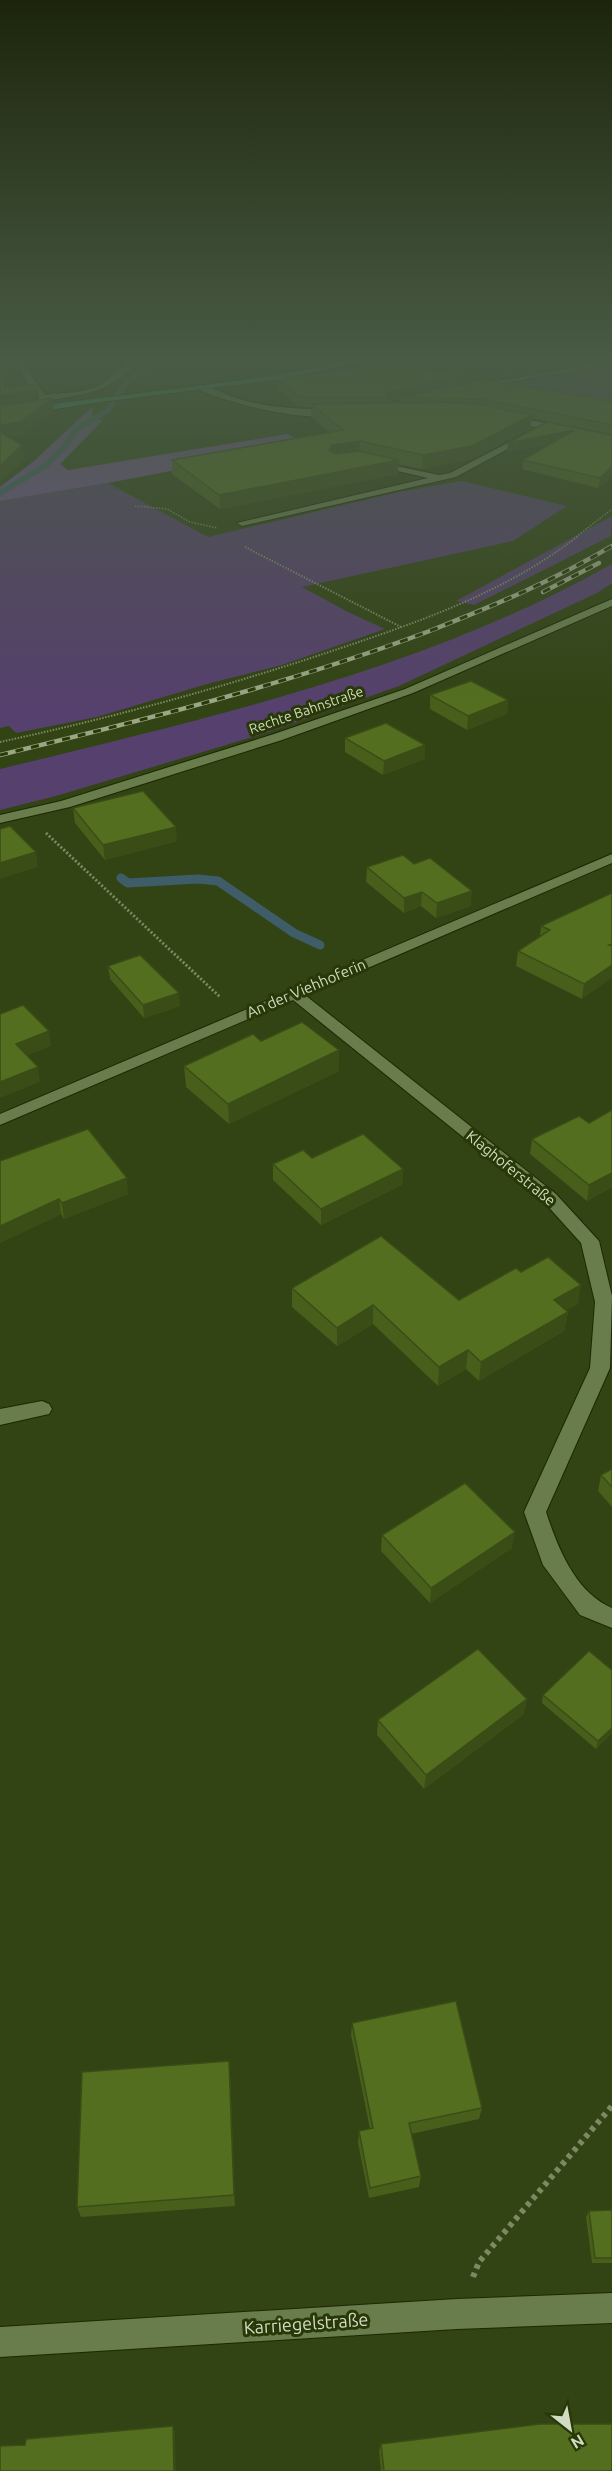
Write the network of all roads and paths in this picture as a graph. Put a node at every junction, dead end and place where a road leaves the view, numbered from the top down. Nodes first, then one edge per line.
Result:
1 (421, 473) edge
2 (456, 473) edge
3 (443, 478) junction
4 (135, 506) dead end
5 (612, 509) edge
6 (242, 523) joint
7 (227, 528) junction
8 (612, 602) edge
9 (402, 627) junction
10 (0, 742) edge
11 (25, 813) junction
12 (0, 819) edge
13 (612, 858) edge
14 (293, 993) junction
15 (240, 1016) junction
16 (0, 1120) edge
17 (42, 1409) dead end
18 (0, 1417) edge
19 (612, 1618) edge
20 (612, 2106) edge
21 (612, 2308) edge
22 (457, 2314) junction
23 (0, 2342) edge

1 - 3 street
2 - 3 street
3 - 6 street
4 - 7 path
5 - 9 path
6 - 7 path
7 - 9 path
8 - 11 street, Rechte Bahnstraße
9 - 10 path
11 - 12 street, Rechte Bahnstraße
11 - 15 path
13 - 14 street, An der Viehhoferin
14 - 15 street, An der Viehhoferin
14 - 19 street, Klaghoferstraße
15 - 16 street, An der Viehhoferin
17 - 18 street
20 - 22 path
21 - 22 street, Karriegelstraße
22 - 23 street, Karriegelstraße

